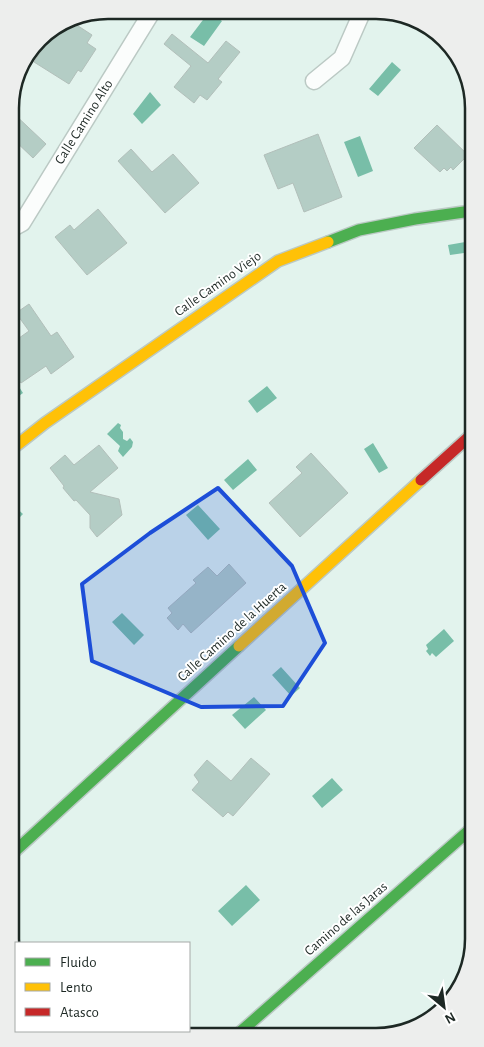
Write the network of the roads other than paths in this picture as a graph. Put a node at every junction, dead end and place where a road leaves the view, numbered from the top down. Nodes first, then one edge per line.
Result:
1 (147, 19) edge
2 (359, 19) edge
3 (314, 81) dead end
4 (465, 212) edge
5 (19, 225) edge
6 (465, 440) edge
7 (19, 443) edge
8 (465, 834) edge
9 (19, 848) edge
10 (245, 1028) edge

1 - 5 street, Calle Camino Alto
2 - 3 street
4 - 7 street, Calle Camino Viejo
6 - 9 street, Calle Camino de la Huerta
8 - 10 street, Camino de las Jaras

